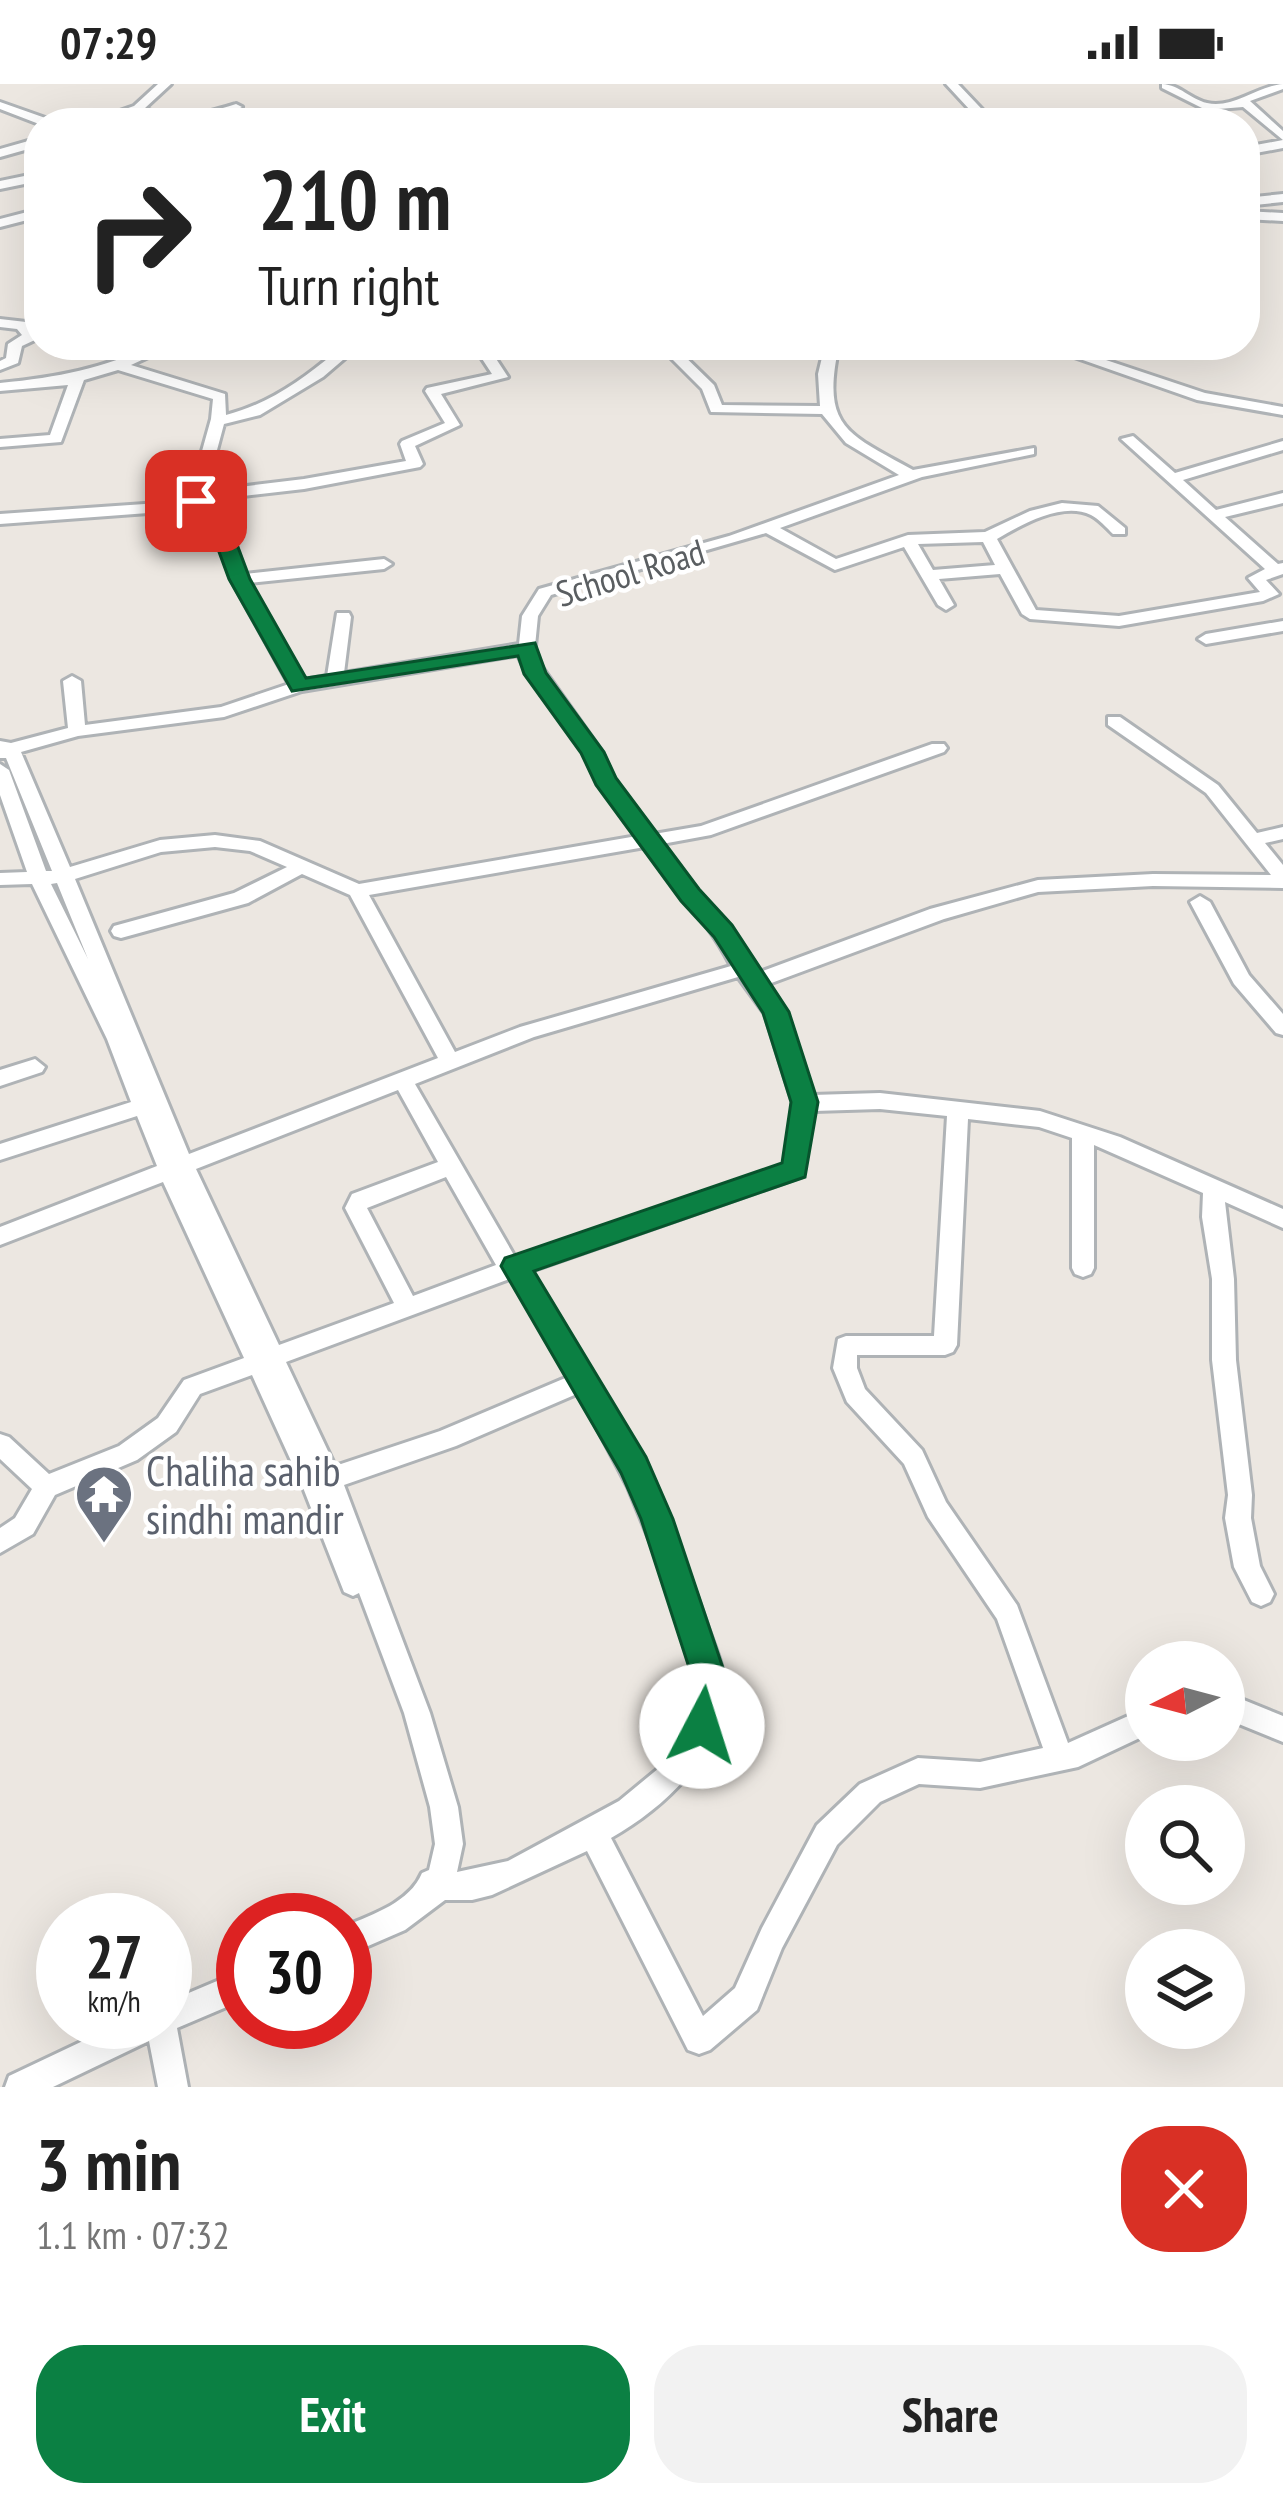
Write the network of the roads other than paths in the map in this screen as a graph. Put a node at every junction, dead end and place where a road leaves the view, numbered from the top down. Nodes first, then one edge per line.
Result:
1 (165, 84) edge
2 (952, 84) edge
3 (965, 84) edge
4 (1166, 86) edge
5 (1270, 86) edge
6 (1244, 103) junction
7 (132, 108) edge
8 (975, 108) edge
9 (987, 108) edge
10 (1249, 108) edge
11 (1260, 119) edge
12 (1283, 143) edge
13 (24, 340) edge
14 (132, 360) edge
15 (334, 360) edge
16 (490, 360) edge
17 (680, 360) edge
18 (830, 360) edge
19 (1092, 360) edge
20 (0, 366) edge
21 (118, 366) junction
22 (78, 378) junction
23 (0, 387) edge
24 (825, 410) junction
25 (1283, 411) edge
26 (218, 421) junction
27 (1128, 439) dead end
28 (0, 443) edge
29 (1283, 445) edge
30 (1029, 451) dead end
31 (911, 475) junction
32 (1172, 478) junction
33 (1283, 498) edge
34 (197, 499) junction
35 (1213, 515) junction
36 (0, 519) edge
37 (768, 528) junction
38 (1119, 531) dead end
39 (988, 537) junction
40 (908, 540) junction
41 (385, 564) dead end
42 (1004, 569) junction
43 (1279, 569) edge
44 (928, 575) junction
45 (239, 579) junction
46 (1277, 598) edge
47 (946, 605) dead end
48 (343, 617) dead end
49 (1283, 626) edge
50 (1206, 639) dead end
51 (527, 648) junction
52 (335, 680) junction
53 (72, 681) dead end
54 (299, 686) junction
55 (1114, 721) dead end
56 (77, 731) junction
57 (938, 748) dead end
58 (2, 754) edge
59 (1283, 833) edge
60 (649, 838) junction
61 (1256, 839) junction
62 (302, 866) junction
63 (49, 876) junction
64 (0, 879) edge
65 (1283, 880) edge
66 (357, 891) junction
67 (1200, 902) dead end
68 (121, 931) dead end
69 (748, 976) junction
70 (1283, 1028) edge
71 (451, 1064) junction
72 (35, 1067) dead end
73 (0, 1078) edge
74 (404, 1083) junction
75 (804, 1102) junction
76 (143, 1106) junction
77 (958, 1110) junction
78 (1083, 1133) junction
79 (0, 1153) edge
80 (451, 1166) junction
81 (177, 1170) junction
82 (1214, 1188) junction
83 (1283, 1219) edge
84 (0, 1236) edge
85 (513, 1268) junction
86 (1083, 1268) dead end
87 (408, 1308) junction
88 (265, 1359) junction
89 (585, 1380) junction
90 (0, 1444) edge
91 (321, 1482) junction
92 (46, 1486) junction
93 (0, 1542) edge
94 (1261, 1594) dead end
95 (1245, 1714) edge
96 (1283, 1729) edge
97 (1125, 1730) edge
98 (1060, 1758) junction
99 (593, 1833) junction
100 (434, 1888) junction
101 (372, 1929) edge
102 (107, 2049) edge
103 (166, 2049) edge
104 (51, 2079) edge
105 (20, 2087) edge
106 (173, 2087) edge

1 - 7 street
2 - 8 street
3 - 9 street
4 - 6 street
5 - 6 street
6 - 10 street
11 - 12 street
13 - 20 street
14 - 21 street
15 - 26 street
16 - 34 street
17 - 24 street
18 - 24 street
19 - 25 street
21 - 22 street
21 - 26 street
22 - 23 street
22 - 28 street
24 - 31 street
26 - 34 street
27 - 32 street
29 - 32 street
30 - 31 street
31 - 37 street
32 - 35 street
33 - 35 street
34 - 36 street
34 - 45 street
35 - 43 street
37 - 40 street
37 - 51 street, School Road
38 - 39 street
39 - 40 street
39 - 42 street
40 - 44 street
41 - 45 street
42 - 44 street
42 - 46 street
43 - 46 street
44 - 47 street
45 - 54 street
48 - 52 street
49 - 50 street
51 - 52 street
51 - 60 street
52 - 54 street
53 - 56 street
54 - 56 street
55 - 61 street
56 - 58 street
57 - 60 street
58 - 63 street
59 - 61 street
60 - 66 street
60 - 69 street
61 - 65 street
62 - 63 street
62 - 66 street
62 - 68 street
63 - 64 street
63 - 76 street
63 - 81 street
65 - 69 street
66 - 71 street
67 - 70 street
69 - 71 street
69 - 75 street
71 - 74 street
72 - 73 street
74 - 80 street
74 - 81 street
75 - 77 street
75 - 85 street
76 - 79 street
76 - 81 street
77 - 78 street
77 - 98 street
78 - 82 street
78 - 86 street
80 - 85 street
80 - 87 street
81 - 84 street
81 - 88 street
82 - 83 street
82 - 94 street
85 - 87 street
85 - 89 street
87 - 88 street
88 - 91 street
88 - 92 street
89 - 91 street
89 - 99 street
90 - 92 street
91 - 100 street
92 - 93 street
95 - 96 street
97 - 98 street
98 - 99 street
99 - 100 street
100 - 101 street
102 - 104 street
103 - 106 street
104 - 105 street

